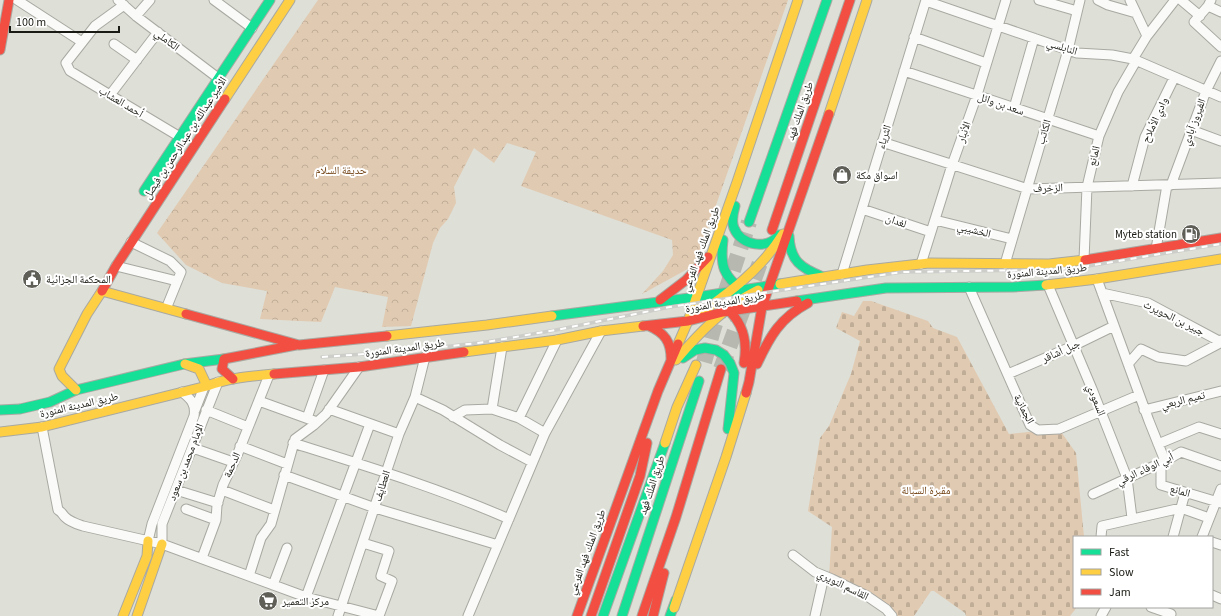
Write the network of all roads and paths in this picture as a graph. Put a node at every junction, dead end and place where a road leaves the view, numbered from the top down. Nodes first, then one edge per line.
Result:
1 (9, 0) edge
2 (17, 0) edge
3 (150, 0) edge
4 (214, 0) edge
5 (270, 0) edge
6 (290, 0) edge
7 (798, 0) edge
8 (827, 0) edge
9 (850, 0) edge
10 (867, 0) edge
11 (926, 0) edge
12 (1006, 0) edge
13 (1039, 0) edge
14 (1080, 0) edge
15 (1098, 0) edge
16 (1175, 0) edge
17 (1181, 0) edge
18 (1132, 1) edge
19 (121, 3) edge
20 (1210, 3) edge
21 (1077, 11) junction
22 (1221, 12) edge
23 (1136, 13) junction
24 (136, 16) junction
25 (1200, 16) junction
26 (997, 26) junction
27 (252, 28) junction
28 (158, 32) junction
29 (1147, 36) junction
30 (914, 37) junction
31 (1034, 38) junction
32 (82, 42) junction
33 (114, 44) dead end
34 (1221, 47) edge
35 (0, 50) edge
36 (1068, 50) junction
37 (137, 60) junction
38 (1134, 60) junction
39 (1221, 61) edge
40 (986, 63) junction
41 (904, 71) junction
42 (218, 78) junction
43 (1174, 78) junction
44 (1206, 91) junction
45 (110, 95) junction
46 (977, 95) junction
47 (1221, 97) edge
48 (1014, 108) junction
49 (1048, 119) junction
50 (1192, 130) junction
51 (1099, 136) junction
52 (180, 137) junction
53 (1221, 141) edge
54 (882, 142) junction
55 (952, 165) junction
56 (737, 182) junction
57 (1221, 184) edge
58 (1169, 185) junction
59 (1132, 186) junction
60 (1086, 187) junction
61 (1028, 189) junction
62 (144, 191) dead end
63 (799, 203) junction
64 (862, 209) junction
65 (935, 220) junction
66 (749, 222) tunnel mouth
67 (772, 230) dead end
68 (790, 230) junction
69 (931, 232) junction
70 (1221, 238) edge
71 (1012, 240) junction
72 (131, 242) junction
73 (1156, 249) junction
74 (713, 251) junction
75 (1221, 259) edge
76 (1084, 260) junction
77 (921, 264) junction
78 (1005, 264) junction
79 (116, 266) junction
80 (842, 274) junction
81 (823, 277) junction
82 (1097, 279) junction
83 (177, 281) junction
84 (770, 284) junction
85 (1048, 285) junction
86 (968, 287) junction
87 (740, 290) junction
88 (102, 291) junction
89 (1102, 293) junction
90 (696, 297) junction
91 (818, 298) junction
92 (657, 302) junction
93 (717, 302) junction
94 (168, 304) dead end
95 (762, 307) junction
96 (727, 311) junction
97 (688, 321) junction
98 (649, 326) junction
99 (1114, 326) junction
100 (601, 331) junction
101 (557, 340) junction
102 (1220, 341) edge
103 (299, 344) junction
104 (1073, 346) junction
105 (502, 348) junction
106 (425, 357) junction
107 (224, 359) junction
108 (671, 361) junction
109 (184, 364) junction
110 (1128, 364) junction
111 (359, 367) junction
112 (721, 369) tunnel mouth
113 (324, 370) junction
114 (1008, 374) junction
115 (269, 375) junction
116 (233, 379) junction
117 (218, 382) junction
118 (749, 382) junction
119 (205, 386) junction
120 (76, 390) junction
121 (658, 391) junction
122 (1221, 391) edge
123 (182, 392) junction
124 (1139, 394) junction
125 (415, 397) junction
126 (259, 401) junction
127 (329, 409) junction
128 (492, 409) junction
129 (0, 410) edge
130 (195, 410) junction
131 (206, 410) junction
132 (1144, 410) junction
133 (1100, 411) junction
134 (453, 416) junction
135 (307, 418) junction
136 (519, 418) junction
137 (317, 422) junction
138 (370, 424) junction
139 (42, 427) junction
140 (248, 427) junction
141 (0, 432) edge
142 (545, 433) junction
143 (399, 434) junction
144 (1221, 434) edge
145 (293, 443) junction
146 (1158, 444) junction
147 (240, 446) junction
148 (193, 448) junction
149 (726, 456) junction
150 (233, 462) junction
151 (532, 462) junction
152 (1163, 462) junction
153 (356, 463) junction
154 (287, 464) junction
155 (1221, 466) edge
156 (386, 472) junction
157 (284, 475) junction
158 (1127, 478) junction
159 (1221, 489) edge
160 (176, 490) junction
161 (222, 490) junction
162 (1185, 492) junction
163 (1093, 494) dead end
164 (343, 496) junction
165 (1218, 502) edge
166 (218, 503) junction
167 (375, 508) junction
168 (1181, 508) junction
169 (186, 509) dead end
170 (274, 510) junction
171 (676, 517) junction
172 (1132, 518) junction
173 (1209, 518) junction
174 (216, 520) junction
175 (509, 520) junction
176 (1101, 536) edge
177 (1173, 536) edge
178 (1202, 536) edge
179 (148, 541) junction
180 (363, 543) junction
181 (162, 544) junction
182 (498, 545) junction
183 (287, 548) dead end
184 (793, 555) dead end
185 (202, 558) junction
186 (249, 576) junction
187 (824, 576) junction
188 (273, 585) junction
189 (306, 597) junction
190 (341, 606) junction
191 (1157, 608) edge
192 (1171, 612) edge
193 (888, 614) edge
194 (123, 616) edge
195 (137, 616) edge
196 (338, 616) edge
197 (379, 616) edge
198 (468, 616) edge
199 (577, 616) edge
200 (591, 616) edge
201 (603, 616) edge
202 (622, 616) edge
203 (642, 616) edge
204 (653, 616) edge
205 (671, 616) edge
206 (815, 616) edge

1 - 35 main road
2 - 32 street
3 - 24 street
4 - 27 street
5 - 27 main road, الأمير عبدالله بن عبدالرحمن بن فيصل
6 - 72 main road, الأمير عبدالله بن عبدالرحمن بن فيصل
7 - 56 main road, طريق الملك فهد الفرعي
8 - 66 main road, طريق الملك فهد
9 - 67 main road, طريق الملك فهد
10 - 63 main road
11 - 26 street, النابلسي
11 - 30 street, الثرياء
12 - 26 street, الأنبار
13 - 21 street
14 - 21 street, الكاتب
15 - 23 street
16 - 29 street, المانع
17 - 25 street
18 - 23 street
19 - 24 street, الكاملي
19 - 32 street
20 - 22 street
20 - 25 street
21 - 36 street, الكاتب
23 - 29 street
24 - 28 street, الكاملي
25 - 34 street
26 - 31 street, النابلسي
26 - 40 street, الأنبار
27 - 42 main road, الأمير عبدالله بن عبدالرحمن بن فيصل
28 - 37 street
28 - 42 street, الكاملي
29 - 38 street, المانع
30 - 40 street
30 - 41 street, الثرياء
31 - 36 street, النابلسي
31 - 48 street
32 - 45 street, أحمد العشاب
33 - 37 street
36 - 38 street, النابلسي
36 - 49 street, الكاتب
37 - 45 street
38 - 43 street, النابلسي
38 - 51 street, المانع
39 - 44 street, الفيروز آبادي
40 - 46 street, الأنبار
41 - 46 street, سعد بن وائل
41 - 54 street, الثرياء
42 - 52 main road, الأمير عبدالله بن عبدالرحمن بن فيصل
43 - 44 street, النابلسي
43 - 59 street, وادي الأملاح
44 - 47 street, النابلسي
44 - 50 street, الفيروز آبادي
45 - 52 street, أحمد العشاب
46 - 48 street, سعد بن وائل
46 - 55 street, الأنبار
48 - 49 street, سعد بن وائل
49 - 51 street, سعد بن وائل
49 - 61 street, الكاتب
50 - 53 street
50 - 58 street, الفيروز آبادي
51 - 60 street, المانع
52 - 62 main road, الأمير عبدالله بن عبدالرحمن بن فيصل
54 - 55 street, الزخرف
54 - 64 street, الثرياء
55 - 61 street, الزخرف
55 - 65 street, الأنبار
56 - 63 main road
56 - 74 main road, طريق الملك فهد الفرعي
56 - 87 main road
57 - 58 street, الزخرف
58 - 59 street, الزخرف
58 - 73 street, الفيروز آبادي
59 - 60 street, الزخرف
60 - 61 street, الزخرف
60 - 76 street, المانع
61 - 71 street, الكاتب
63 - 68 main road
63 - 87 main road
64 - 69 street, لغدان
64 - 80 street, الثرياء
65 - 69 street, الأنبار
65 - 71 street, الخشيبي
68 - 81 main road
68 - 84 main road
69 - 77 street, الأنبار
70 - 73 main road, طريق المدينة المنورة
71 - 78 street, الكاتب
72 - 79 main road, الأمير عبدالله بن عبدالرحمن بن فيصل
72 - 83 street
73 - 76 main road, طريق المدينة المنورة
74 - 90 main road, طريق الملك فهد الفرعي
74 - 92 main road
75 - 82 main road, طريق المدينة المنورة
76 - 78 main road, طريق المدينة المنورة
77 - 78 main road, طريق المدينة المنورة
77 - 80 main road, طريق المدينة المنورة
79 - 83 street
79 - 88 main road, الأمير عبدالله بن عبدالرحمن بن فيصل
80 - 81 main road, طريق المدينة المنورة
81 - 84 main road, طريق المدينة المنورة
82 - 85 main road, طريق المدينة المنورة
82 - 89 street, المانع
83 - 94 street
84 - 87 main road, طريق المدينة المنورة
84 - 95 main road
85 - 86 main road, طريق المدينة المنورة
85 - 104 street, السعودي
86 - 91 main road, طريق المدينة المنورة
86 - 114 street, الجمانية
87 - 90 main road, طريق المدينة المنورة
87 - 93 main road
87 - 95 main road
87 - 96 main road
88 - 103 main road, طريق المدينة المنورة
88 - 120 main road, طريق المدينة المنورة
89 - 99 street, المانع
89 - 102 street, جبير بن الحويرث
90 - 92 main road, طريق المدينة المنورة
90 - 93 main road
90 - 97 main road, طريق الملك فهد الفرعي
91 - 95 main road, طريق المدينة المنورة
91 - 118 main road
92 - 103 main road, طريق المدينة المنورة
93 - 96 main road
93 - 97 main road
95 - 96 main road, طريق المدينة المنورة
95 - 118 main road
96 - 97 main road, طريق المدينة المنورة
96 - 121 main road
96 - 149 main road
97 - 98 main road, طريق المدينة المنورة
97 - 108 main road, طريق الملك فهد الفرعي
98 - 100 main road, طريق المدينة المنورة
98 - 108 main road
99 - 104 street, جبل أشاقر
99 - 110 street, المانع
100 - 101 main road, طريق المدينة المنورة
100 - 142 street
101 - 105 main road, طريق المدينة المنورة
101 - 136 street
102 - 110 street
103 - 107 main road, طريق المدينة المنورة
104 - 114 street, جبل أشاقر
104 - 133 street, السعودي
105 - 106 main road, طريق المدينة المنورة
105 - 128 street
106 - 111 main road, طريق المدينة المنورة
106 - 125 street, العطايف
107 - 109 main road, طريق المدينة المنورة
107 - 116 main road
108 - 121 main road, طريق الملك فهد الفرعي
109 - 119 main road
109 - 120 main road, طريق المدينة المنورة
110 - 124 street, المانع
111 - 113 main road, طريق المدينة المنورة
111 - 127 street
112 - 171 main road
113 - 115 main road, طريق المدينة المنورة
113 - 135 street
114 - 133 street, الجمانية
115 - 116 main road, طريق المدينة المنورة
115 - 126 street, الدحمة
116 - 117 main road, طريق المدينة المنورة
117 - 119 main road, طريق المدينة المنورة
117 - 131 street, الإمام محمد بن سعود
118 - 149 main road
119 - 123 main road, طريق المدينة المنورة
119 - 130 street, الإمام محمد بن سعود
120 - 129 main road, طريق المدينة المنورة
121 - 149 main road
121 - 199 main road, طريق الملك فهد الفرعي
121 - 200 main road
122 - 132 street, تميم الربعي
123 - 130 street, الإمام محمد بن سعود
123 - 139 main road, طريق المدينة المنورة
124 - 132 street, المانع
124 - 133 street, الجمانية
125 - 134 street
125 - 143 street, العطايف
126 - 135 street
126 - 140 street, الدحمة
127 - 137 street
127 - 138 street
128 - 134 street
128 - 136 street
130 - 179 street, الإمام محمد بن سعود
131 - 140 street
131 - 148 street, الإمام محمد بن سعود
132 - 146 street, المانع
133 - 158 street, السعودي
134 - 151 street
135 - 137 street
136 - 142 street
137 - 145 street
138 - 143 street
138 - 153 street
139 - 141 main road, طريق المدينة المنورة
139 - 179 street
140 - 147 street, الدحمة
142 - 151 street
143 - 156 street, العطايف
144 - 146 street
145 - 153 street
145 - 154 street
146 - 152 street, المانع
147 - 150 street, الدحمة
147 - 154 street
148 - 150 street
148 - 160 street, الإمام محمد بن سعود
149 - 205 main road
150 - 161 street, الدحمة
151 - 175 street
152 - 155 street, أبي الوفاء الرقي
152 - 158 street, أبي الوفاء الرقي
152 - 162 street, المانع
153 - 156 street
153 - 164 street
154 - 157 street
156 - 167 street, العطايف
156 - 175 street
157 - 164 street
157 - 170 street
158 - 163 street, أبي الوفاء الرقي
158 - 172 street, السعودي
159 - 165 street
160 - 166 street
160 - 181 street, الإمام محمد بن سعود
161 - 166 street, الدحمة
161 - 170 street
162 - 165 street, المانع
162 - 168 street
164 - 167 street
164 - 189 street
165 - 173 street
166 - 174 street, الدحمة
167 - 180 street, العطايف
167 - 182 street
168 - 172 street
168 - 173 street
168 - 177 street
169 - 174 street
170 - 186 street
171 - 203 main road
171 - 204 main road
172 - 176 street
173 - 178 street
174 - 185 street, الدحمة
175 - 182 street
179 - 181 street
179 - 194 main road
180 - 190 street, العطايف
180 - 197 street
181 - 185 street
181 - 195 main road
182 - 198 street
183 - 188 street
184 - 187 street, القاسم النويري
185 - 186 street
186 - 188 street
187 - 193 street, القاسم النويري
187 - 206 street
188 - 189 street
189 - 190 street
190 - 196 street, العطايف
190 - 197 street
191 - 192 street
201 - 202 main road, طريق الملك فهد

